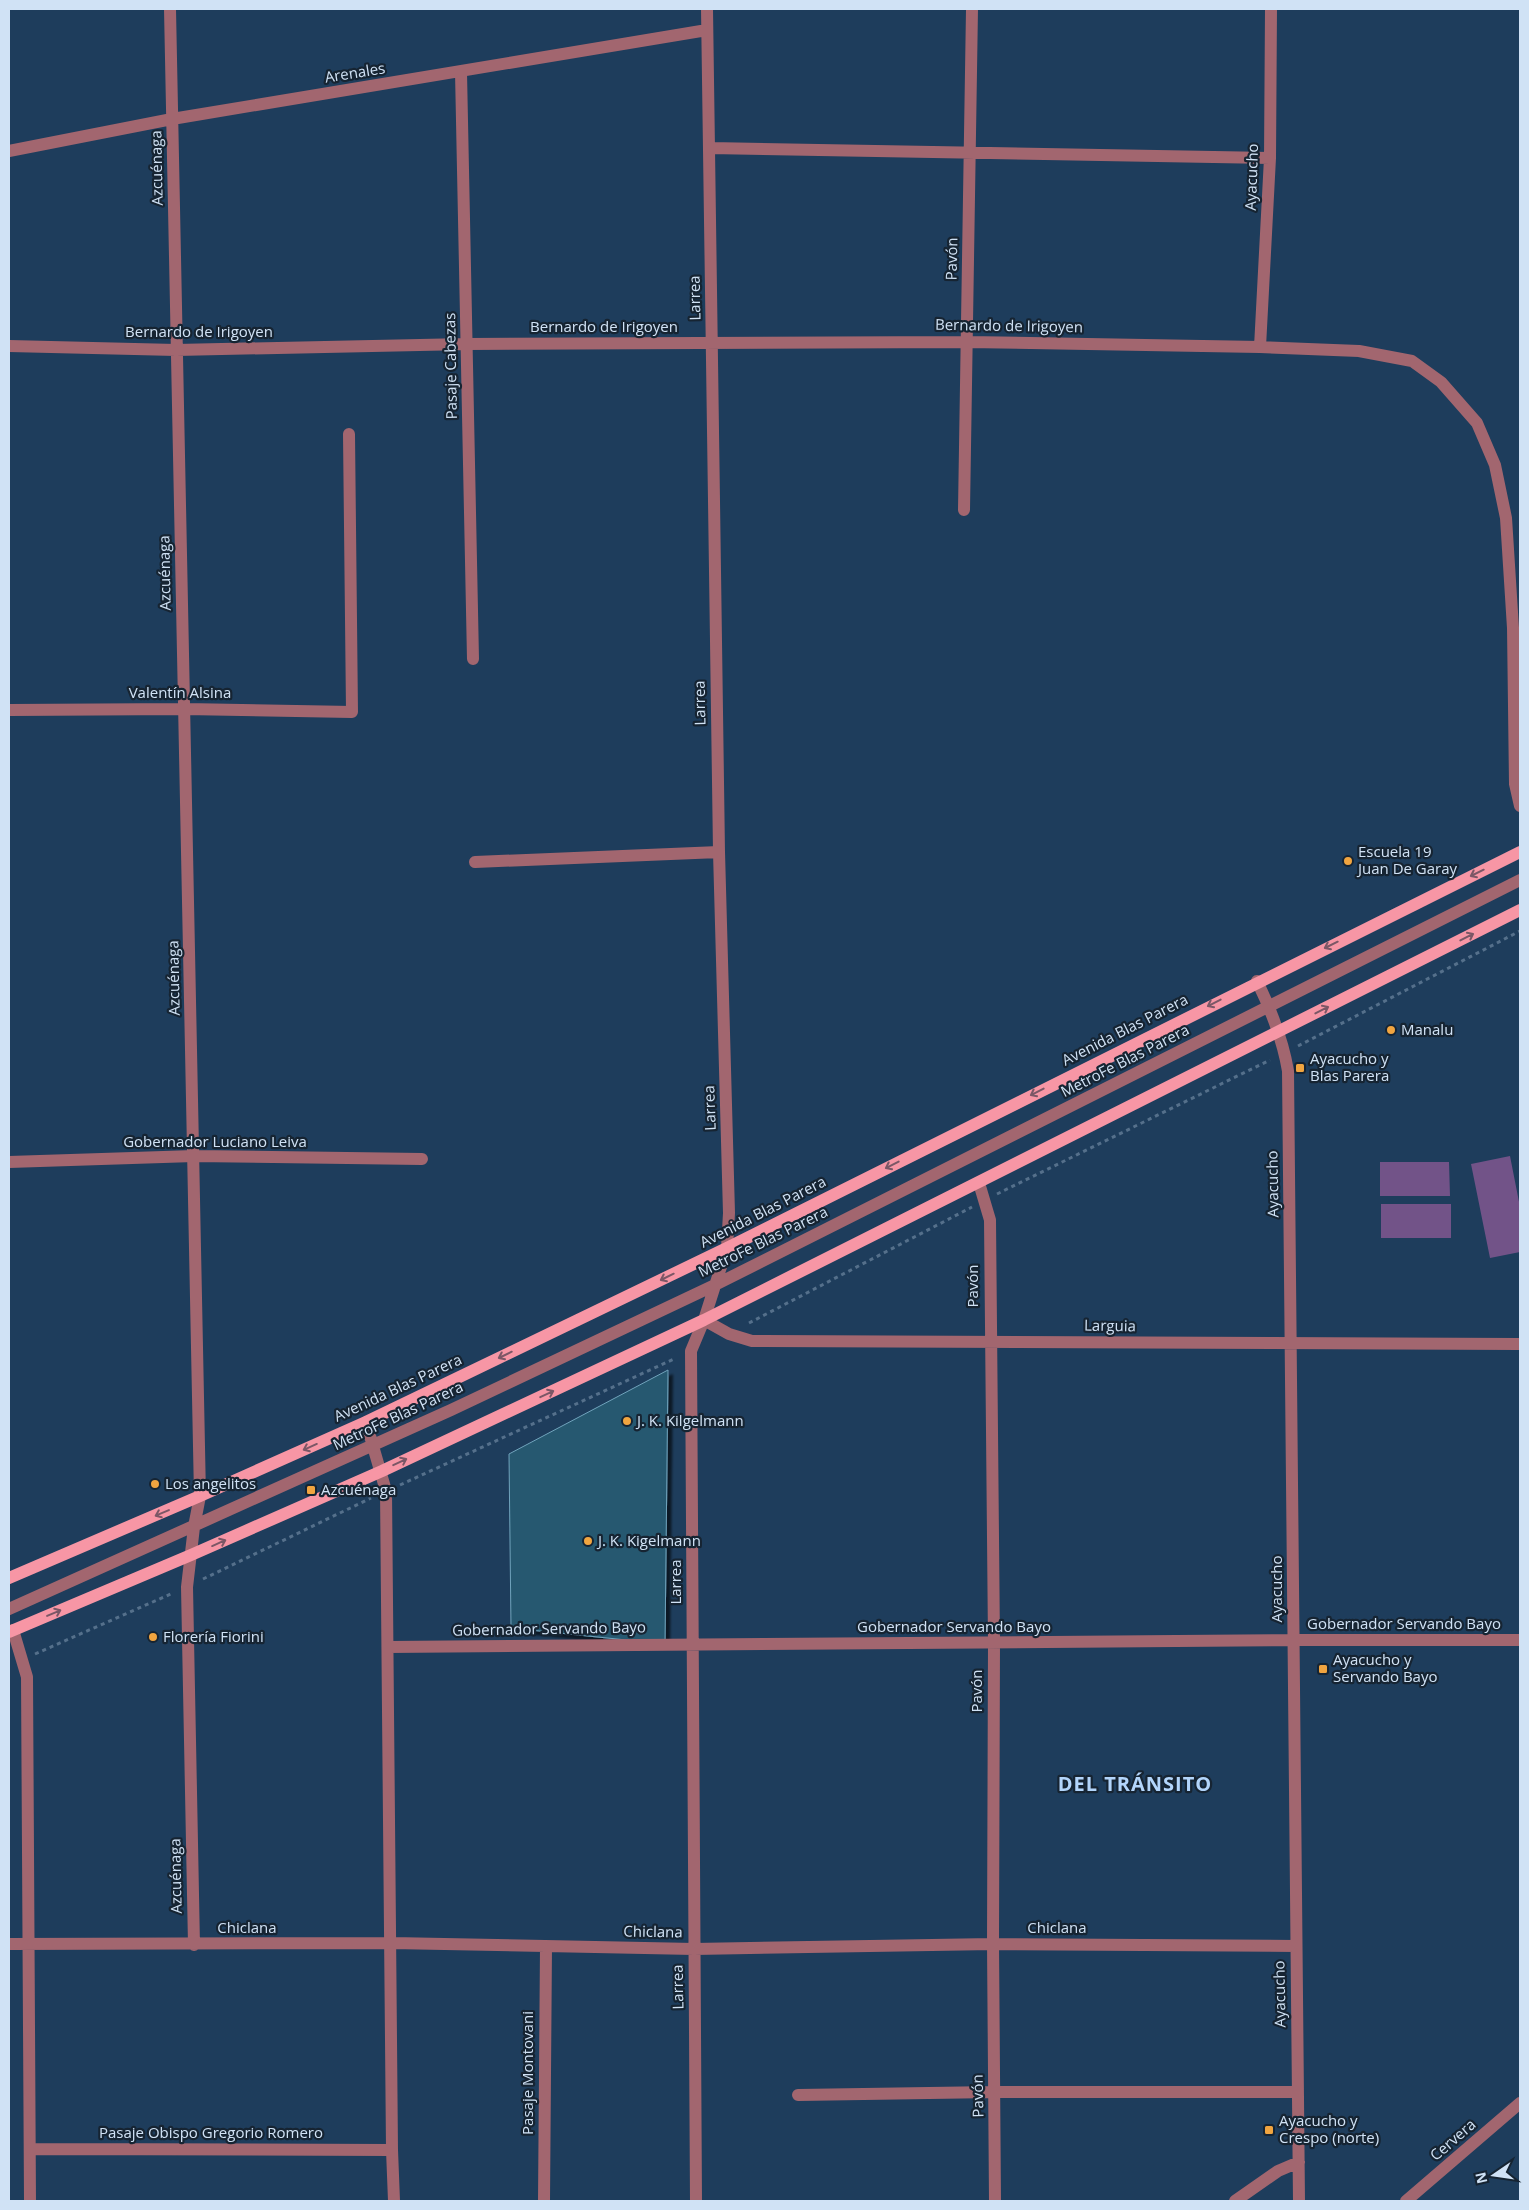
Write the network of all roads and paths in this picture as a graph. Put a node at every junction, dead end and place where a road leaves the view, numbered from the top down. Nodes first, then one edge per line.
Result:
1 (170, 9) edge
2 (707, 9) edge
3 (972, 9) edge
4 (1271, 9) edge
5 (707, 30) junction
6 (461, 72) junction
7 (172, 119) junction
8 (710, 148) junction
9 (9, 151) edge
10 (970, 153) junction
11 (1270, 158) junction
12 (712, 342) junction
13 (967, 342) junction
14 (467, 344) junction
15 (9, 346) edge
16 (1260, 347) junction
17 (176, 350) junction
18 (349, 434) dead end
19 (964, 510) dead end
20 (473, 659) dead end
21 (185, 709) junction
22 (9, 710) edge
23 (1520, 806) edge
24 (718, 852) junction
25 (1520, 852) edge
26 (475, 862) dead end
27 (1520, 880) edge
28 (1520, 910) edge
29 (1257, 981) junction
30 (1269, 1007) junction
31 (1278, 1032) junction
32 (194, 1156) junction
33 (422, 1159) dead end
34 (9, 1162) edge
35 (979, 1183) junction
36 (727, 1248) junction
37 (715, 1285) junction
38 (704, 1320) junction
39 (990, 1341) junction
40 (1292, 1344) junction
41 (1520, 1344) edge
42 (366, 1422) junction
43 (374, 1445) junction
44 (382, 1471) junction
45 (200, 1496) junction
46 (194, 1527) junction
47 (191, 1555) junction
48 (9, 1578) edge
49 (9, 1609) edge
50 (11, 1631) edge
51 (1293, 1640) junction
52 (1520, 1640) edge
53 (994, 1643) junction
54 (692, 1644) junction
55 (388, 1647) junction
56 (392, 1943) junction
57 (9, 1944) edge
58 (28, 1944) junction
59 (992, 1944) junction
60 (194, 1945) junction
61 (546, 1946) junction
62 (1296, 1946) junction
63 (694, 1949) junction
64 (994, 2092) junction
65 (1297, 2092) junction
66 (798, 2095) dead end
67 (1520, 2103) edge
68 (30, 2149) junction
69 (392, 2150) junction
70 (1299, 2162) junction
71 (30, 2201) edge
72 (394, 2201) edge
73 (544, 2201) edge
74 (696, 2201) edge
75 (995, 2201) edge
76 (1235, 2201) edge
77 (1299, 2201) edge
78 (1406, 2201) edge

1 - 7 street, Azcuénaga
2 - 5 street, Larrea
3 - 10 street, Pavón
4 - 11 street, Ayacucho
5 - 6 street, Arenales
5 - 8 street, Larrea
6 - 7 street, Arenales
6 - 14 street, Pasaje Cabezas
7 - 9 street, Arenales
7 - 17 street, Azcuénaga
8 - 10 street
8 - 12 street, Larrea
10 - 11 street
10 - 13 street, Pavón
11 - 16 street, Ayacucho
12 - 13 street, Bernardo de Irigoyen
12 - 14 street, Bernardo de Irigoyen
12 - 24 street, Larrea
13 - 16 street, Bernardo de Irigoyen
13 - 19 street, Pavón
14 - 17 street, Bernardo de Irigoyen
14 - 20 street, Pasaje Cabezas
15 - 17 street, Bernardo de Irigoyen
16 - 23 street, Bernardo de Irigoyen
17 - 21 street, Azcuénaga
18 - 21 street, Valentín Alsina
21 - 22 street, Valentín Alsina
21 - 32 street, Azcuénaga
24 - 26 street
24 - 36 street, Larrea
25 -> 29 main road, Avenida Blas Parera
27 - 30 street, MetroFe Blas Parera
31 -> 28 main road
29 - 30 street, Ayacucho
29 -> 36 main road, Avenida Blas Parera
30 - 31 street, Ayacucho
30 - 37 street, MetroFe Blas Parera
31 - 35 main road
31 - 40 street, Ayacucho
32 - 33 street, Gobernador Luciano Leiva
32 - 34 street, Gobernador Luciano Leiva
32 - 45 street, Azcuénaga
35 - 38 main road
35 - 39 street, Pavón
36 - 37 street, Larrea
36 -> 42 main road, Avenida Blas Parera
37 - 38 street, Larrea
37 - 43 street, MetroFe Blas Parera
38 - 39 street, Larguia
44 -> 38 main road
38 - 54 street, Larrea
39 - 40 street, Larguia
39 - 53 street, Pavón
40 - 41 street, Larguia
40 - 51 street, Ayacucho
42 - 43 street
42 -> 45 main road, Avenida Blas Parera
43 - 44 street
43 - 46 street, MetroFe Blas Parera
47 -> 44 main road
44 - 55 street
45 - 46 street, Azcuénaga
45 -> 48 main road, Avenida Blas Parera
46 - 47 street, Azcuénaga
46 - 49 street, MetroFe Blas Parera
50 -> 47 main road
47 - 60 street, Azcuénaga
50 - 58 street
51 - 52 street, Gobernador Servando Bayo
51 - 53 street, Gobernador Servando Bayo
51 - 62 street, Ayacucho
53 - 54 street, Gobernador Servando Bayo
53 - 59 street, Pavón
54 - 55 street, Gobernador Servando Bayo
54 - 63 street, Larrea
55 - 56 street
56 - 60 street, Chiclana
56 - 61 street, Chiclana
56 - 69 street
57 - 58 street, Chiclana
58 - 60 street, Chiclana
58 - 68 street
59 - 62 street, Chiclana
59 - 63 street, Chiclana
59 - 64 street, Pavón
61 - 63 street, Chiclana
61 - 73 street, Pasaje Montovani
62 - 65 street, Ayacucho
63 - 74 street, Larrea
64 - 65 street
64 - 66 street
64 - 75 street, Pavón
65 - 70 street, Ayacucho
67 - 78 street, Cervera
68 - 69 street, Pasaje Obispo Gregorio Romero
68 - 71 street
69 - 72 street
70 - 76 street
70 - 77 street, Ayacucho

